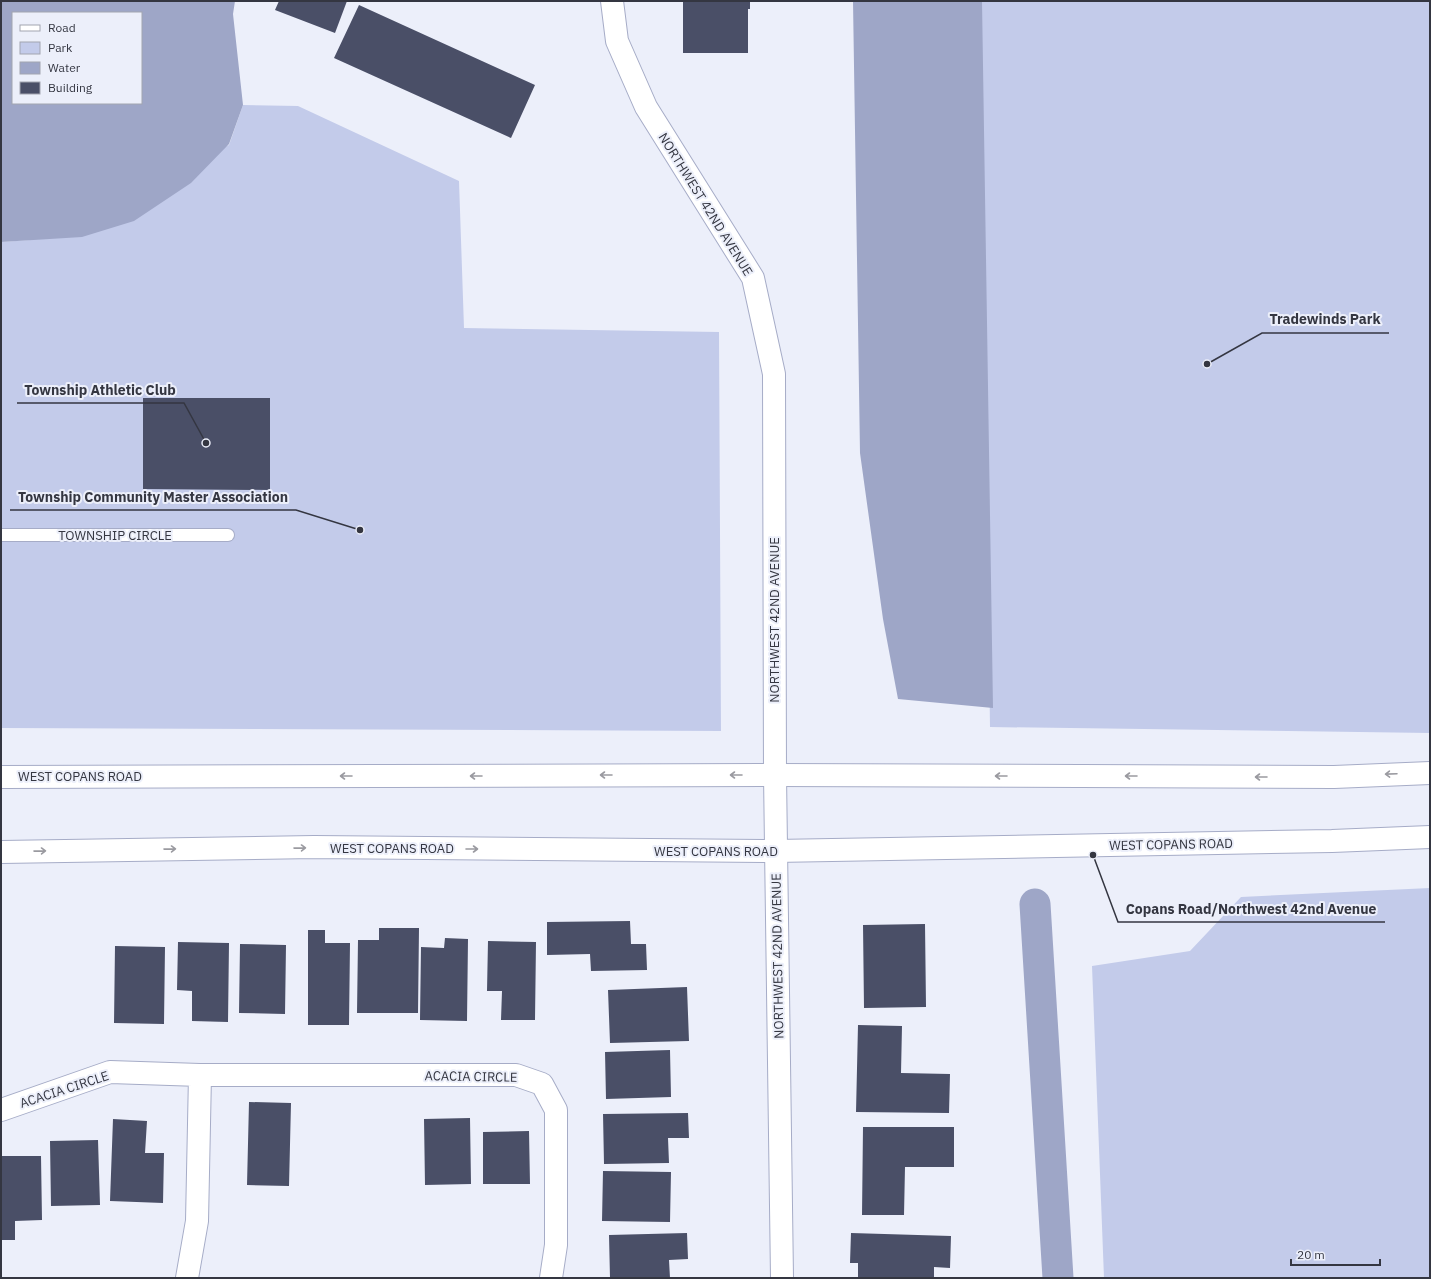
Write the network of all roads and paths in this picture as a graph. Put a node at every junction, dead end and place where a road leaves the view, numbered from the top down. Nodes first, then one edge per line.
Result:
1 (612, 1) edge
2 (1, 535) edge
3 (228, 535) dead end
4 (1430, 773) edge
5 (775, 775) junction
6 (1, 776) edge
7 (1430, 837) edge
8 (776, 851) junction
9 (1, 852) edge
10 (200, 1075) junction
11 (1, 1110) edge
12 (187, 1278) edge
13 (551, 1278) edge
14 (782, 1278) edge

1 - 5 main road, NORTHWEST 42ND AVENUE
2 - 3 lane, TOWNSHIP CIRCLE
4 -> 5 main road, WEST COPANS ROAD
5 -> 6 main road, WEST COPANS ROAD
5 - 8 main road, NORTHWEST 42ND AVENUE
7 - 8 main road, WEST COPANS ROAD
9 -> 8 main road, WEST COPANS ROAD
8 - 14 main road, NORTHWEST 42ND AVENUE
10 - 11 main road, ACACIA CIRCLE
10 - 12 main road
10 - 13 main road, ACACIA CIRCLE

